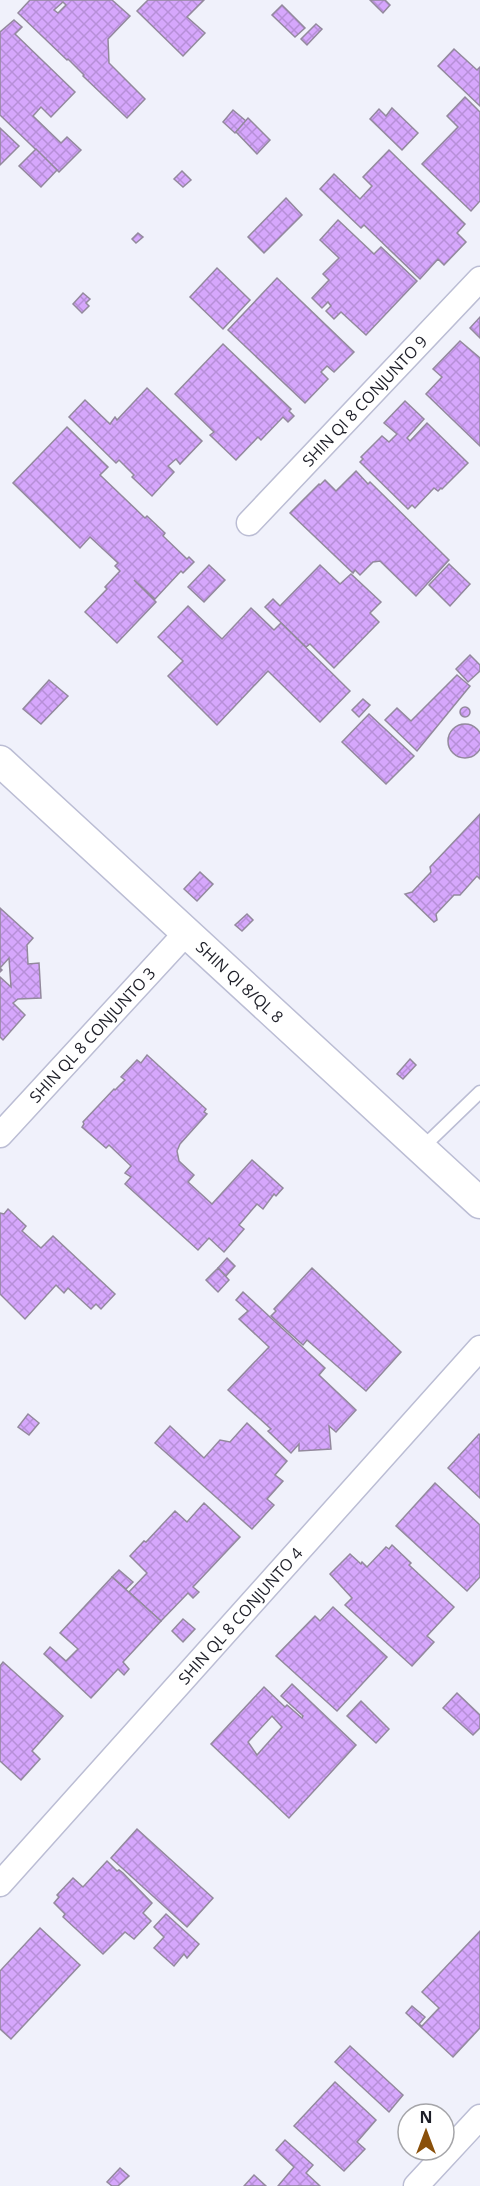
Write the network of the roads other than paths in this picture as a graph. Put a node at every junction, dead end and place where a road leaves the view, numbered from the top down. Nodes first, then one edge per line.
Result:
1 (480, 279) edge
2 (249, 523) dead end
3 (0, 761) edge
4 (186, 933) junction
5 (480, 1092) edge
6 (0, 1135) edge
7 (421, 1149) junction
8 (480, 1203) edge
9 (480, 1348) edge
10 (0, 1884) edge
11 (480, 2117) edge
12 (416, 2186) edge

1 - 2 street, SHIN QI 8 CONJUNTO 9
3 - 4 street, SHIN QI 8/QL 8
4 - 6 street, SHIN QL 8 CONJUNTO 3
4 - 7 street, SHIN QI 8/QL 8
5 - 7 lane
7 - 8 street, SHIN QI 8/QL 8
9 - 10 street, SHIN QL 8 CONJUNTO 4
11 - 12 street

